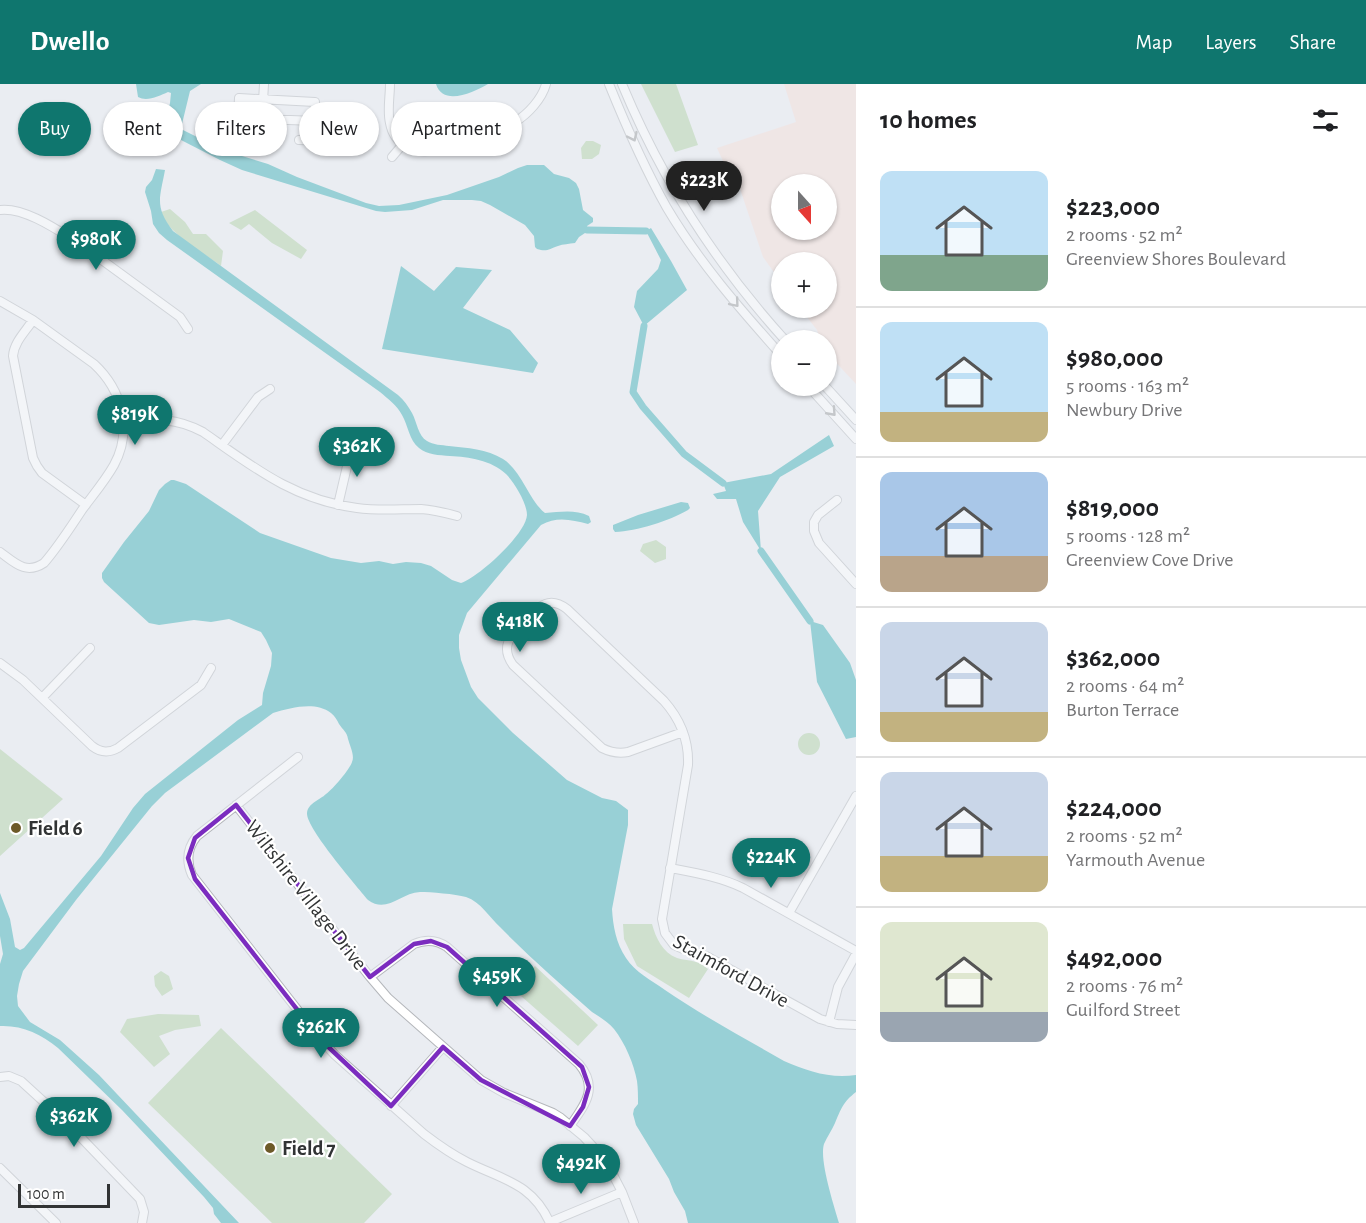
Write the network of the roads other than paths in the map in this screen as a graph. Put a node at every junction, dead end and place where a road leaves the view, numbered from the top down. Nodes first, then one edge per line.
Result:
1 (264, 84) edge
2 (390, 84) edge
3 (546, 84) edge
4 (609, 84) edge
5 (622, 84) edge
6 (263, 100) junction
7 (239, 102) edge
8 (315, 102) edge
9 (522, 118) edge
10 (391, 126) edge
11 (0, 210) edge
12 (0, 301) edge
13 (33, 320) junction
14 (188, 329) dead end
15 (776, 330) edge
16 (771, 344) edge
17 (270, 390) dead end
18 (817, 396) edge
19 (834, 396) edge
20 (856, 420) edge
21 (124, 421) junction
22 (856, 439) edge
23 (222, 445) junction
24 (352, 445) dead end
25 (837, 500) dead end
26 (86, 505) junction
27 (338, 505) junction
28 (457, 516) dead end
29 (0, 552) edge
30 (856, 584) edge
31 (90, 648) dead end
32 (0, 663) edge
33 (211, 668) dead end
34 (42, 698) junction
35 (683, 732) junction
36 (298, 757) dead end
37 (856, 796) edge
38 (236, 805) junction
39 (670, 868) junction
40 (789, 913) junction
41 (856, 952) edge
42 (370, 977) junction
43 (829, 1022) junction
44 (856, 1024) edge
45 (443, 1047) junction
46 (0, 1077) edge
47 (391, 1106) junction
48 (570, 1126) junction
49 (0, 1168) edge
50 (622, 1192) junction
51 (550, 1222) edge
52 (56, 1223) edge
53 (142, 1223) edge
54 (634, 1223) edge

1 - 6 street
2 - 10 street
3 - 9 street
4 -> 16 street
5 - 15 street
6 - 7 street
6 - 8 street
11 - 14 street
12 - 13 street
13 - 21 street
13 - 26 street
17 - 23 street
18 -> 22 street
19 - 20 street
21 - 23 street
21 - 26 street
23 - 27 street
24 - 27 street
25 - 30 street
26 - 29 street
27 - 28 street
31 - 34 street
32 - 34 street
33 - 34 street
35 - 35 street, Staimford Drive
35 - 39 street, Staimford Drive
36 - 38 street
37 - 40 street
38 - 42 street, Wiltshire Village Drive
38 - 47 street
39 - 40 street
39 - 43 street, Staimford Drive
40 - 41 street
41 - 43 street
42 - 45 street, Wiltshire Village Drive
42 - 48 street
43 - 44 street, Staimford Drive
45 - 47 street
45 - 48 street, Wiltshire Village Drive
46 - 53 street
47 - 51 street
48 - 50 street, Wiltshire Village Drive
49 - 52 street
50 - 51 street
50 - 54 street, Wiltshire Village Drive

